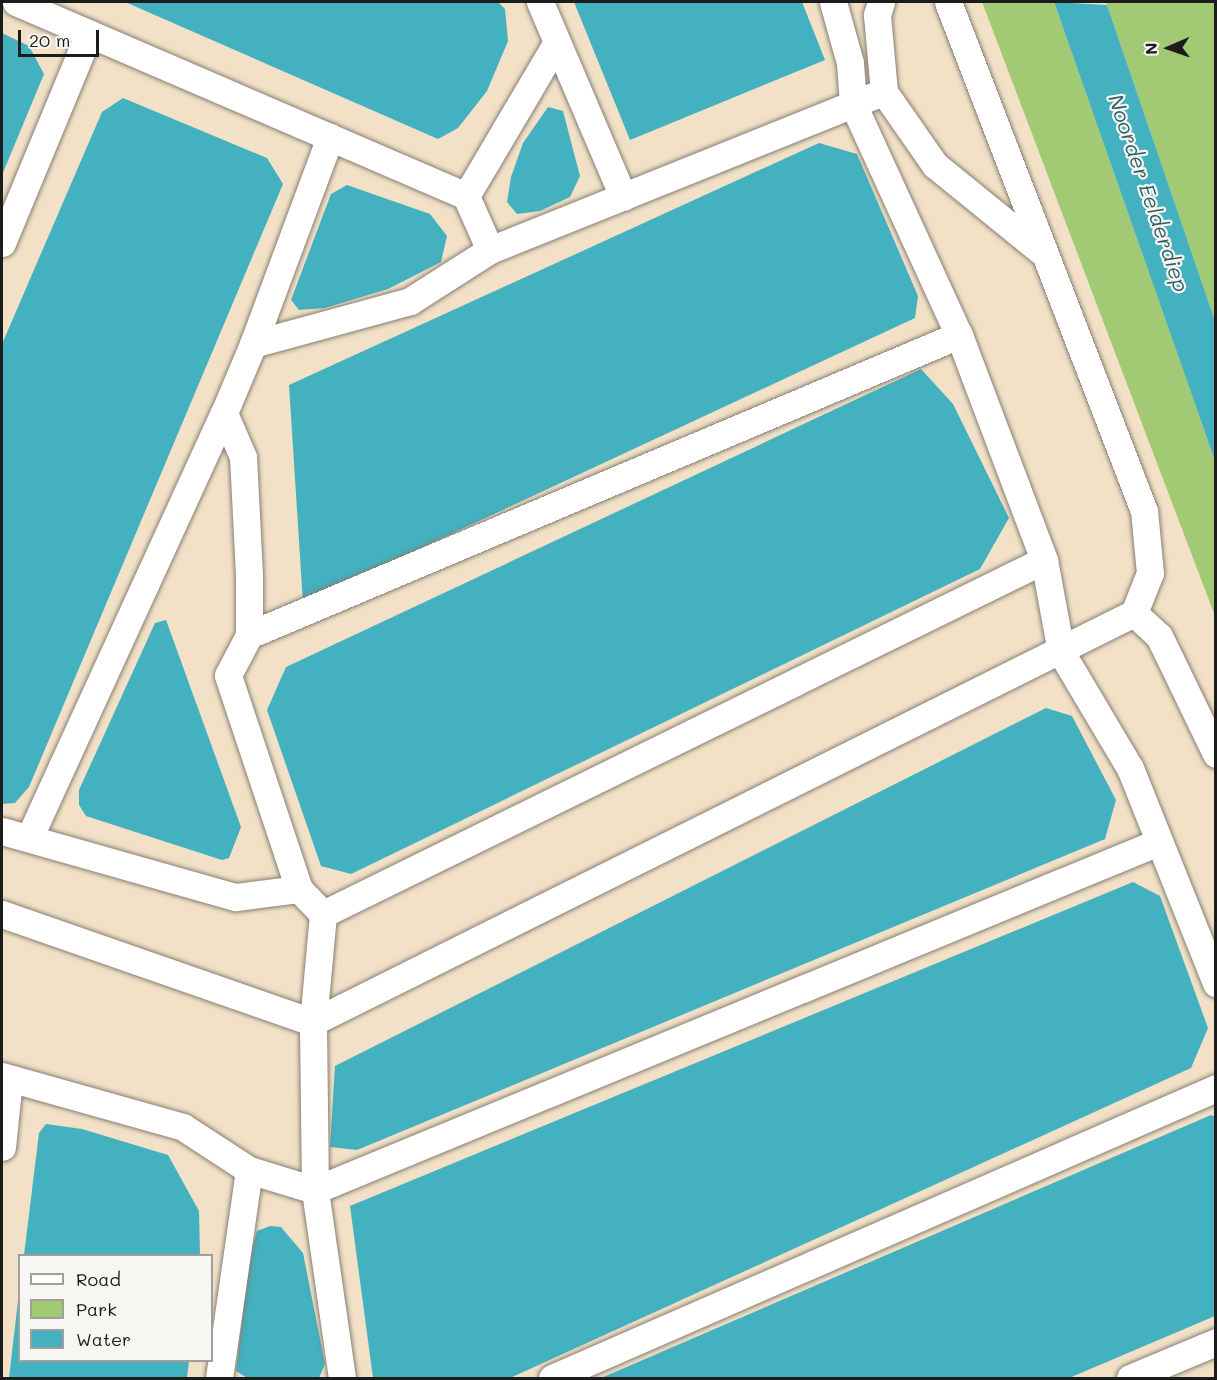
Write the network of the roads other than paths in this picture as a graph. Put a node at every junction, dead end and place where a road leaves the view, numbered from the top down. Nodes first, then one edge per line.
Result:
1 (16, 2) edge
2 (540, 2) edge
3 (833, 2) edge
4 (881, 2) edge
5 (948, 2) edge
6 (89, 33) junction
7 (556, 44) junction
8 (884, 92) junction
9 (853, 104) junction
10 (330, 137) junction
11 (466, 196) junction
12 (622, 197) junction
13 (2, 243) edge
14 (490, 250) junction
15 (1041, 251) junction
16 (958, 335) junction
17 (253, 344) junction
18 (224, 413) junction
19 (1044, 560) junction
20 (1134, 612) junction
21 (249, 635) junction
22 (1061, 652) junction
23 (1215, 754) edge
24 (2, 831) edge
25 (30, 836) junction
26 (1156, 843) junction
27 (299, 889) junction
28 (2, 914) edge
29 (323, 914) junction
30 (1215, 983) edge
31 (314, 1022) junction
32 (5, 1078) edge
33 (1215, 1088) edge
34 (2, 1148) edge
35 (249, 1170) junction
36 (315, 1190) junction
37 (1215, 1342) edge
38 (219, 1378) edge
39 (342, 1378) edge
40 (552, 1378) edge
41 (1130, 1378) edge

1 - 6 lane
2 - 7 lane
3 - 9 lane
4 - 8 lane
5 - 15 lane
6 - 10 lane
6 - 13 lane
7 - 11 lane
7 - 12 lane
8 - 9 lane
8 - 15 lane
9 - 12 lane
9 - 16 lane
10 - 11 lane
10 - 17 lane
11 - 14 lane
12 - 14 lane
14 - 17 lane
15 - 20 lane
16 - 19 lane
16 - 21 lane
17 - 18 lane
18 - 21 lane
18 - 25 lane
19 - 22 lane
19 - 29 lane
20 - 22 lane
20 - 23 lane
21 - 27 lane
22 - 26 lane
22 - 31 lane
24 - 25 lane
25 - 27 lane
26 - 30 lane
26 - 36 lane
27 - 29 lane
28 - 31 lane
29 - 31 lane
31 - 36 lane
32 - 34 lane
32 - 35 lane
33 - 40 lane
35 - 36 lane
35 - 38 lane
36 - 39 lane
37 - 41 lane

